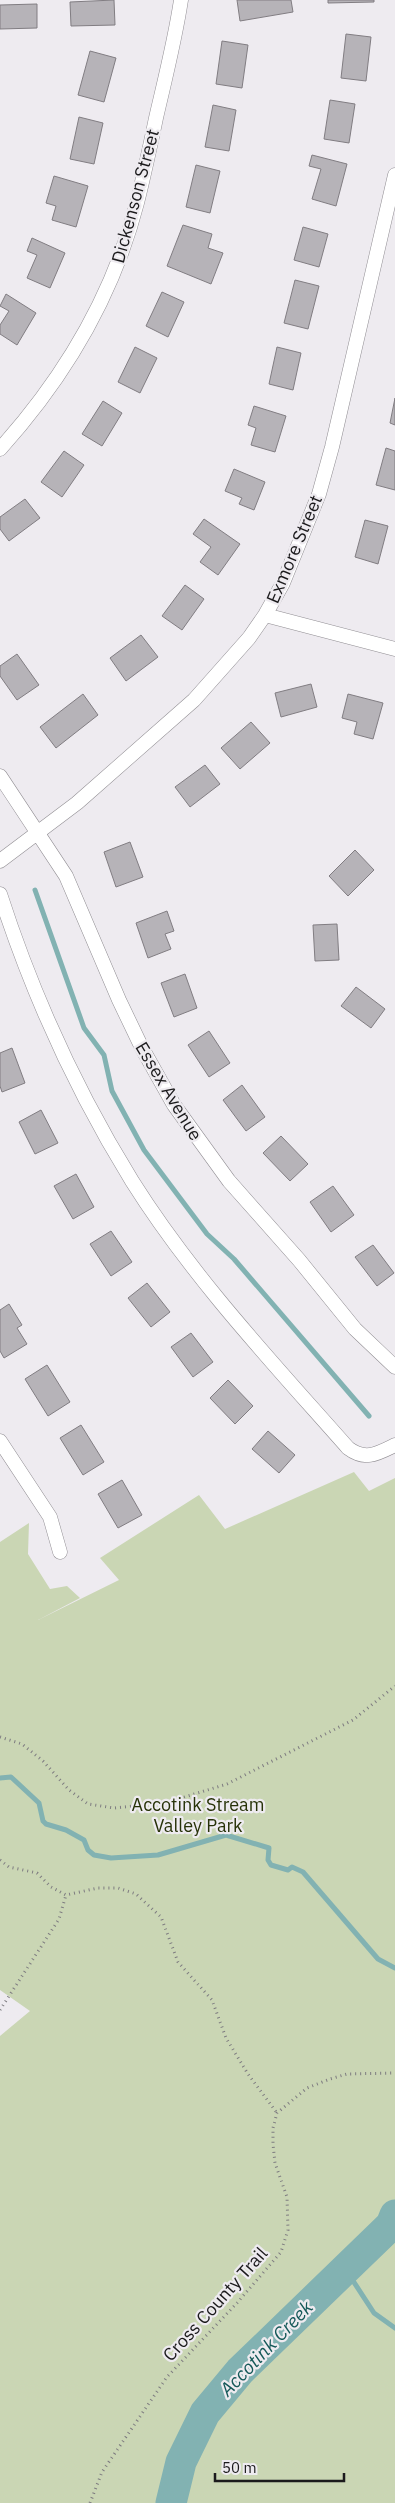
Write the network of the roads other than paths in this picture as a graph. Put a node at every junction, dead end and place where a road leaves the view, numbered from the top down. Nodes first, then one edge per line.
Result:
1 (181, 0) edge
2 (395, 175) edge
3 (0, 449) edge
4 (265, 615) junction
5 (395, 649) edge
6 (0, 776) edge
7 (38, 833) junction
8 (0, 860) edge
9 (0, 894) edge
10 (395, 1367) edge
11 (0, 1441) edge
12 (395, 1445) edge
13 (60, 1552) dead end

1 - 3 street, Dickenson Street
2 - 4 street, Exmore Street
4 - 5 street
4 - 7 street, Exmore Street
6 - 7 street, Essex Avenue
7 - 8 street, Exmore Street
7 - 10 street, Essex Avenue
9 - 12 street
11 - 13 street

